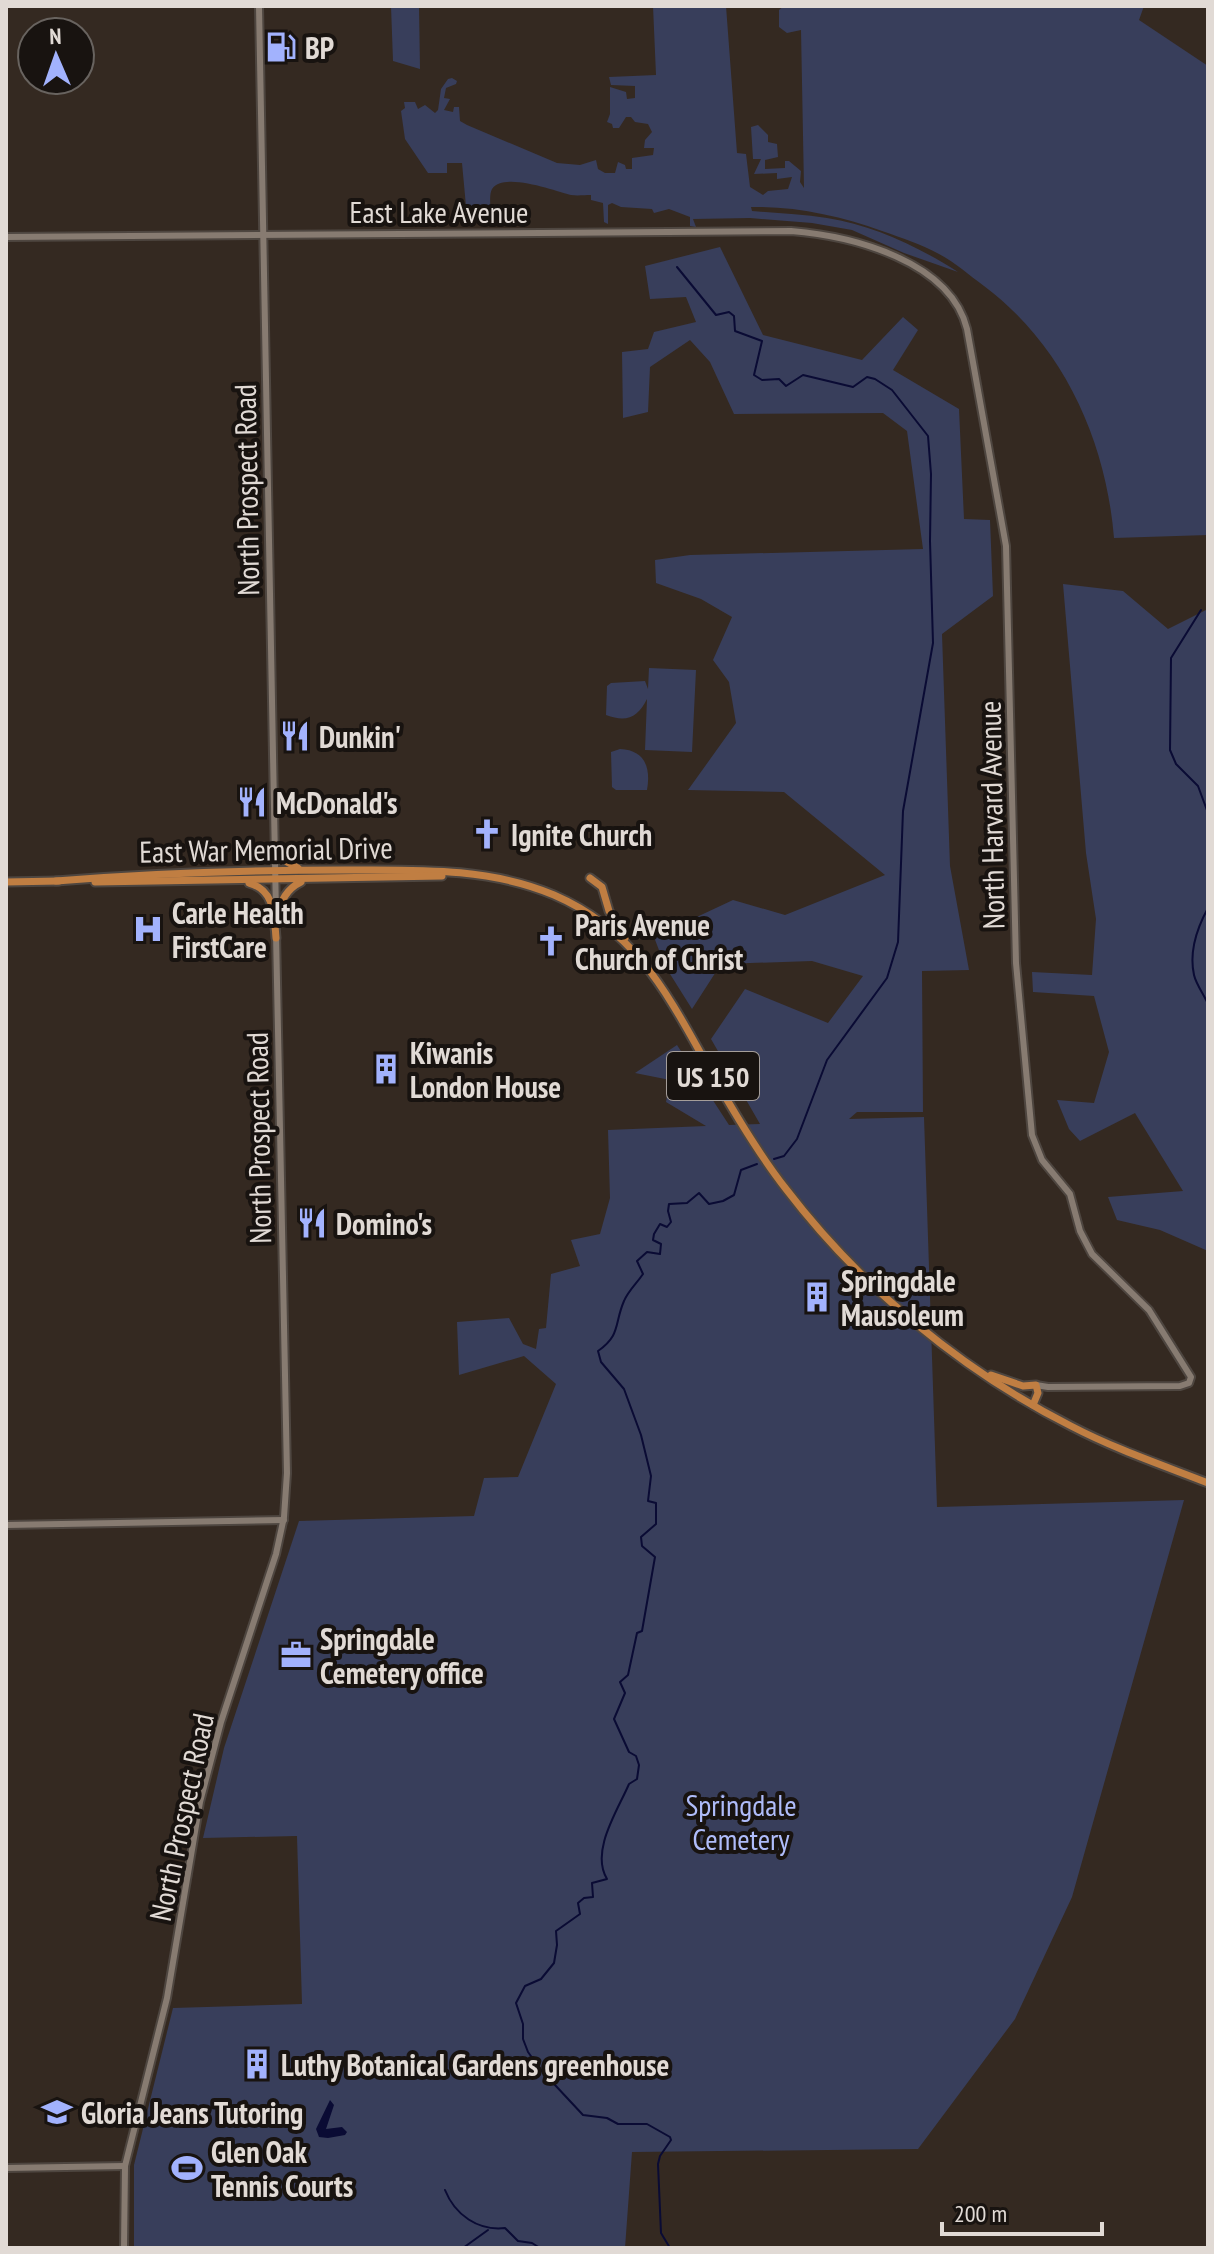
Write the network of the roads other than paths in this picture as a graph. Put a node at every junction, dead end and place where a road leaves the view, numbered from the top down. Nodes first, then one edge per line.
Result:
1 (259, 6) edge
2 (262, 235) junction
3 (6, 237) edge
4 (870, 248) joint
5 (275, 845) junction
6 (304, 870) junction
7 (275, 871) junction
8 (477, 876) junction
9 (590, 878) dead end
10 (316, 880) junction
11 (56, 881) junction
12 (275, 881) junction
13 (6, 882) edge
14 (203, 882) junction
15 (276, 926) junction
16 (276, 938) junction
17 (633, 949) junction
18 (961, 1359) junction
19 (1048, 1387) joint
20 (1037, 1389) junction
21 (1033, 1405) junction
22 (1208, 1483) edge
23 (284, 1520) junction
24 (6, 1525) edge
25 (125, 2166) junction
26 (6, 2168) edge
27 (124, 2248) edge

1 - 2 main road, North Prospect Road
2 - 3 main road, East Lake Avenue
2 - 4 main road, East Lake Avenue
2 - 5 main road, North Prospect Road
4 - 19 main road, North Harvard Avenue
5 - 6 highway
5 - 7 main road, North Prospect Road
6 - 7 highway, East War Memorial Drive / US 150
6 - 8 highway, East War Memorial Drive / US 150
7 - 11 highway, East War Memorial Drive / US 150
7 - 12 main road, North Prospect Road
8 - 10 highway, East War Memorial Drive / US 150
8 - 17 highway, East War Memorial Drive / US 150
9 - 17 highway
10 - 12 highway, East War Memorial Drive / US 150
10 - 15 highway
11 - 13 highway, East War Memorial Drive / US 150
11 - 14 highway, East War Memorial Drive / US 150
12 - 14 highway, East War Memorial Drive / US 150
12 - 15 main road, North Prospect Road
14 - 16 highway
15 - 16 main road, North Prospect Road
16 - 23 main road, North Prospect Road
17 - 18 highway, East War Memorial Drive / US 150
18 - 20 highway
18 - 21 highway, East War Memorial Drive / US 150
19 - 20 highway
20 - 21 highway
21 - 22 highway, East War Memorial Drive / US 150
23 - 24 main road
23 - 25 main road, North Prospect Road
25 - 26 main road
25 - 27 main road, North Prospect Road

